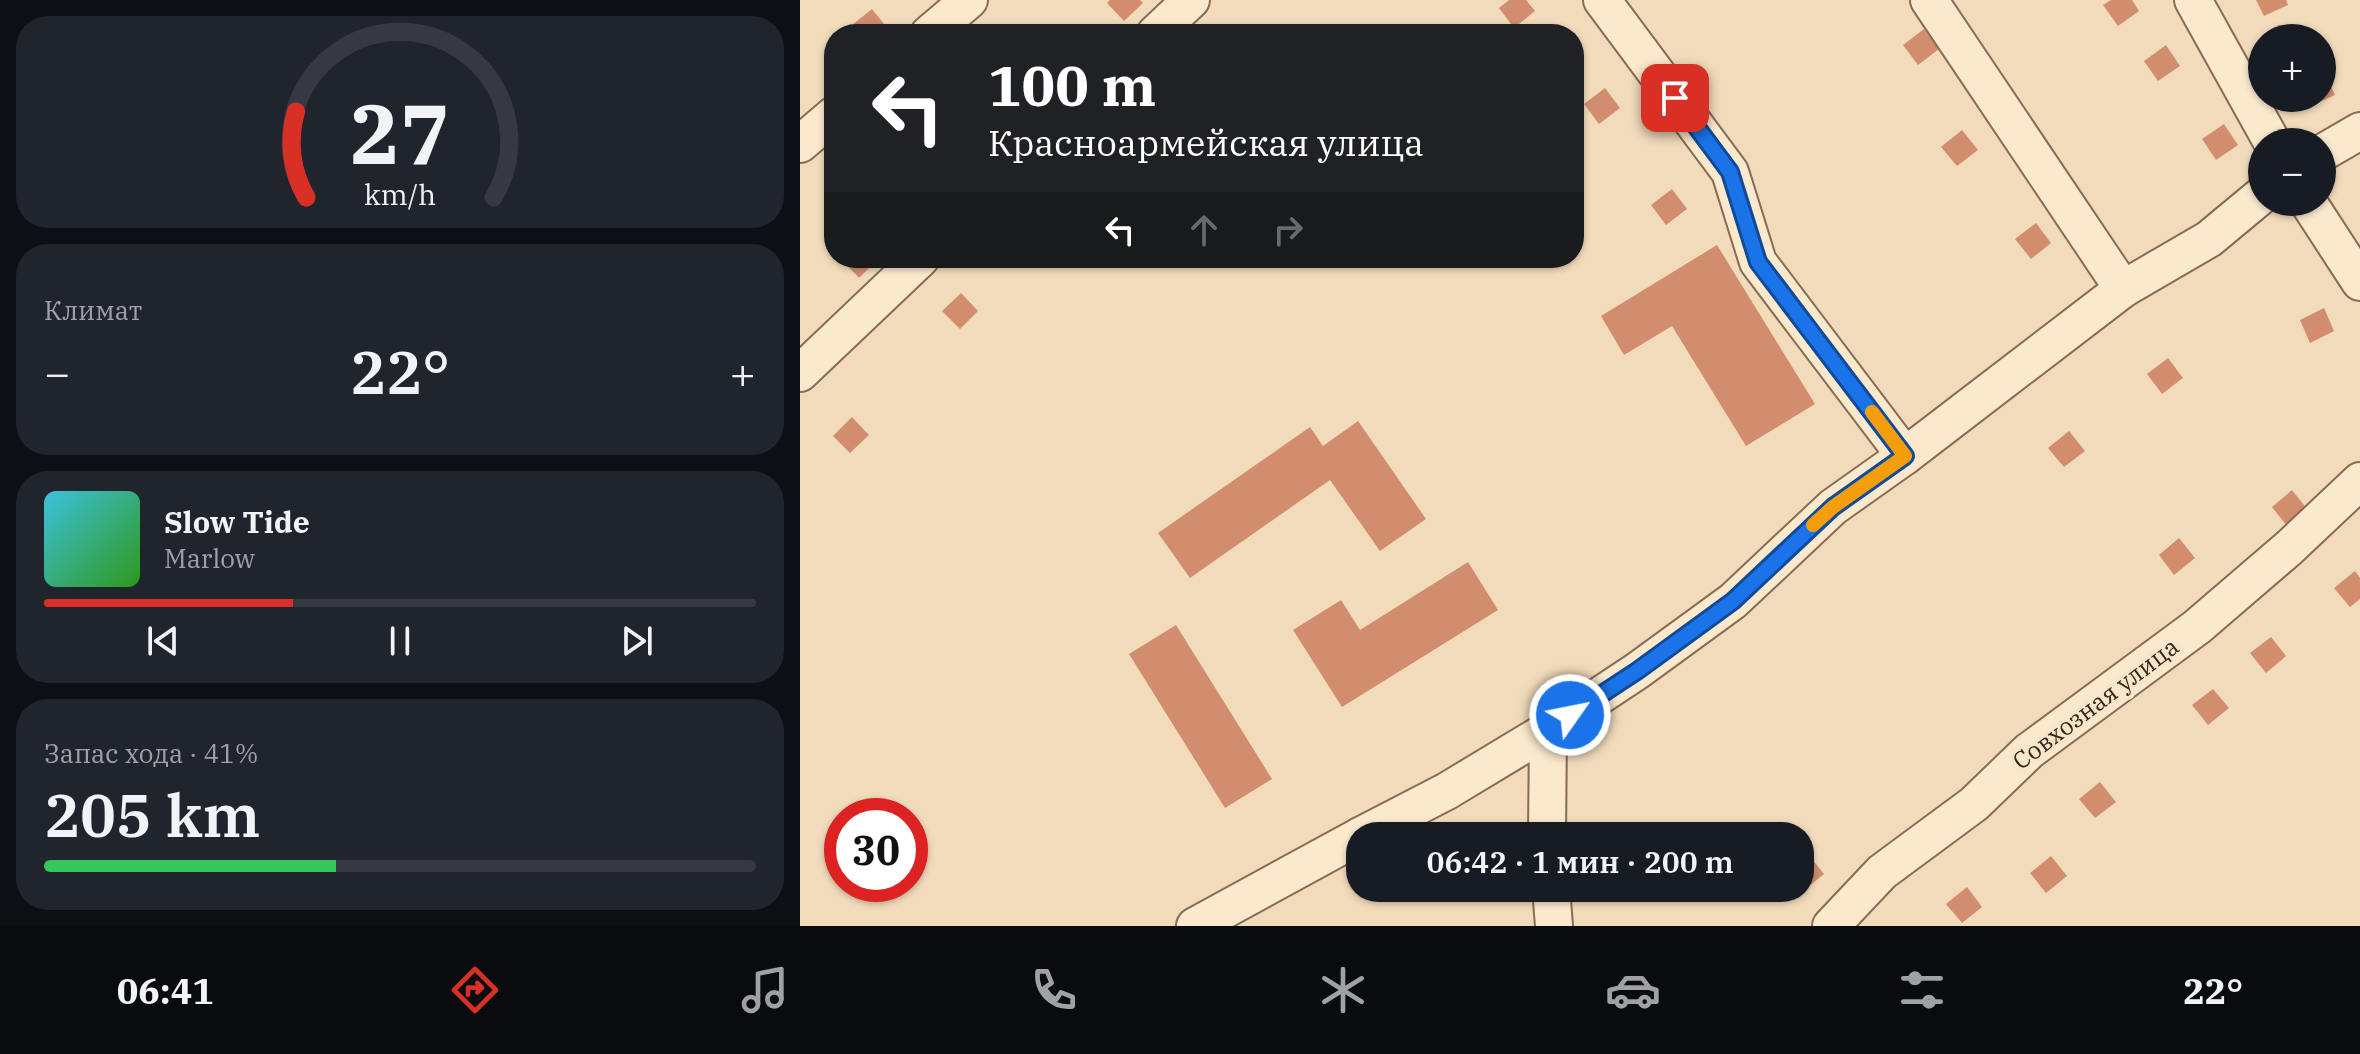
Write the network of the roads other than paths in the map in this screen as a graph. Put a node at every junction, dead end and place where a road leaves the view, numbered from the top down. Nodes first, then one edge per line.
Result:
1 (969, 0) edge
2 (1191, 0) edge
3 (1602, 0) edge
4 (1929, 0) edge
5 (2193, 0) edge
6 (941, 24) edge
7 (1166, 24) edge
8 (824, 124) edge
9 (2264, 128) edge
10 (2360, 131) edge
11 (800, 144) edge
12 (2336, 145) edge
13 (2248, 207) edge
14 (2317, 216) edge
15 (910, 268) edge
16 (2360, 282) edge
17 (2123, 289) junction
18 (800, 373) edge
19 (1905, 456) junction
20 (2360, 481) edge
21 (1548, 730) junction
22 (1387, 822) edge
23 (1547, 822) edge
24 (1346, 844) edge
25 (1552, 902) edge
26 (1195, 926) edge
27 (1554, 926) edge
28 (1831, 926) edge

1 - 6 street
2 - 7 street
3 - 19 street
4 - 17 street
5 - 9 street
8 - 11 street
10 - 12 street
13 - 17 street
14 - 16 street
15 - 18 street
17 - 19 street
19 - 21 street
20 - 28 street, Совхозная улица
21 - 22 street
21 - 23 street
24 - 26 street
25 - 27 street

